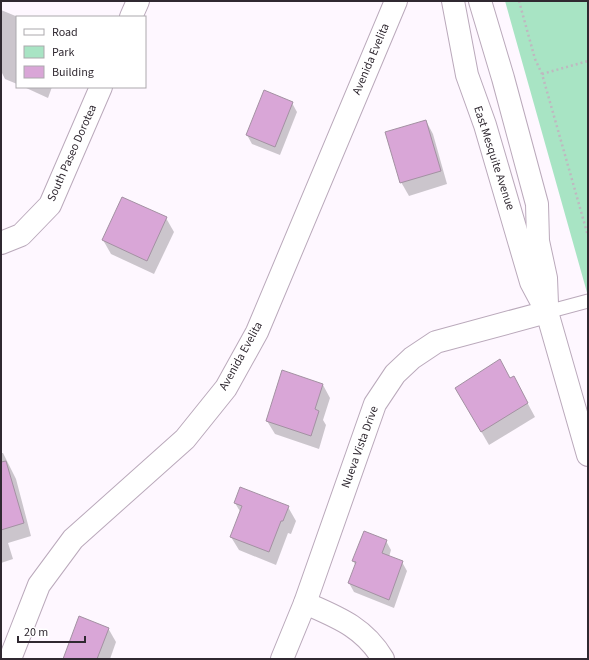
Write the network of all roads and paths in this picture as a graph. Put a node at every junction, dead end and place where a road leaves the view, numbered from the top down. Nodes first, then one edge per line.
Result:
1 (138, 1) edge
2 (396, 1) edge
3 (452, 1) edge
4 (480, 1) edge
5 (519, 1) edge
6 (131, 16) edge
7 (588, 60) edge
8 (542, 74) junction
9 (101, 88) edge
10 (588, 236) edge
11 (1, 243) edge
12 (588, 301) edge
13 (547, 312) junction
14 (588, 455) edge
15 (305, 602) junction
16 (10, 659) edge
17 (282, 659) edge
18 (383, 659) edge

1 - 6 street
2 - 16 street, Avenida Evelita
3 - 13 street, East Mesquite Avenue
4 - 13 street, East Mesquite Avenue
5 - 8 path
7 - 8 path
8 - 10 path
9 - 11 street, South Paseo Dorotea
12 - 13 lane
13 - 14 street, East Mesquite Avenue
13 - 15 street, Nueva Vista Drive
15 - 17 street, Nueva Vista Drive
15 - 18 street

